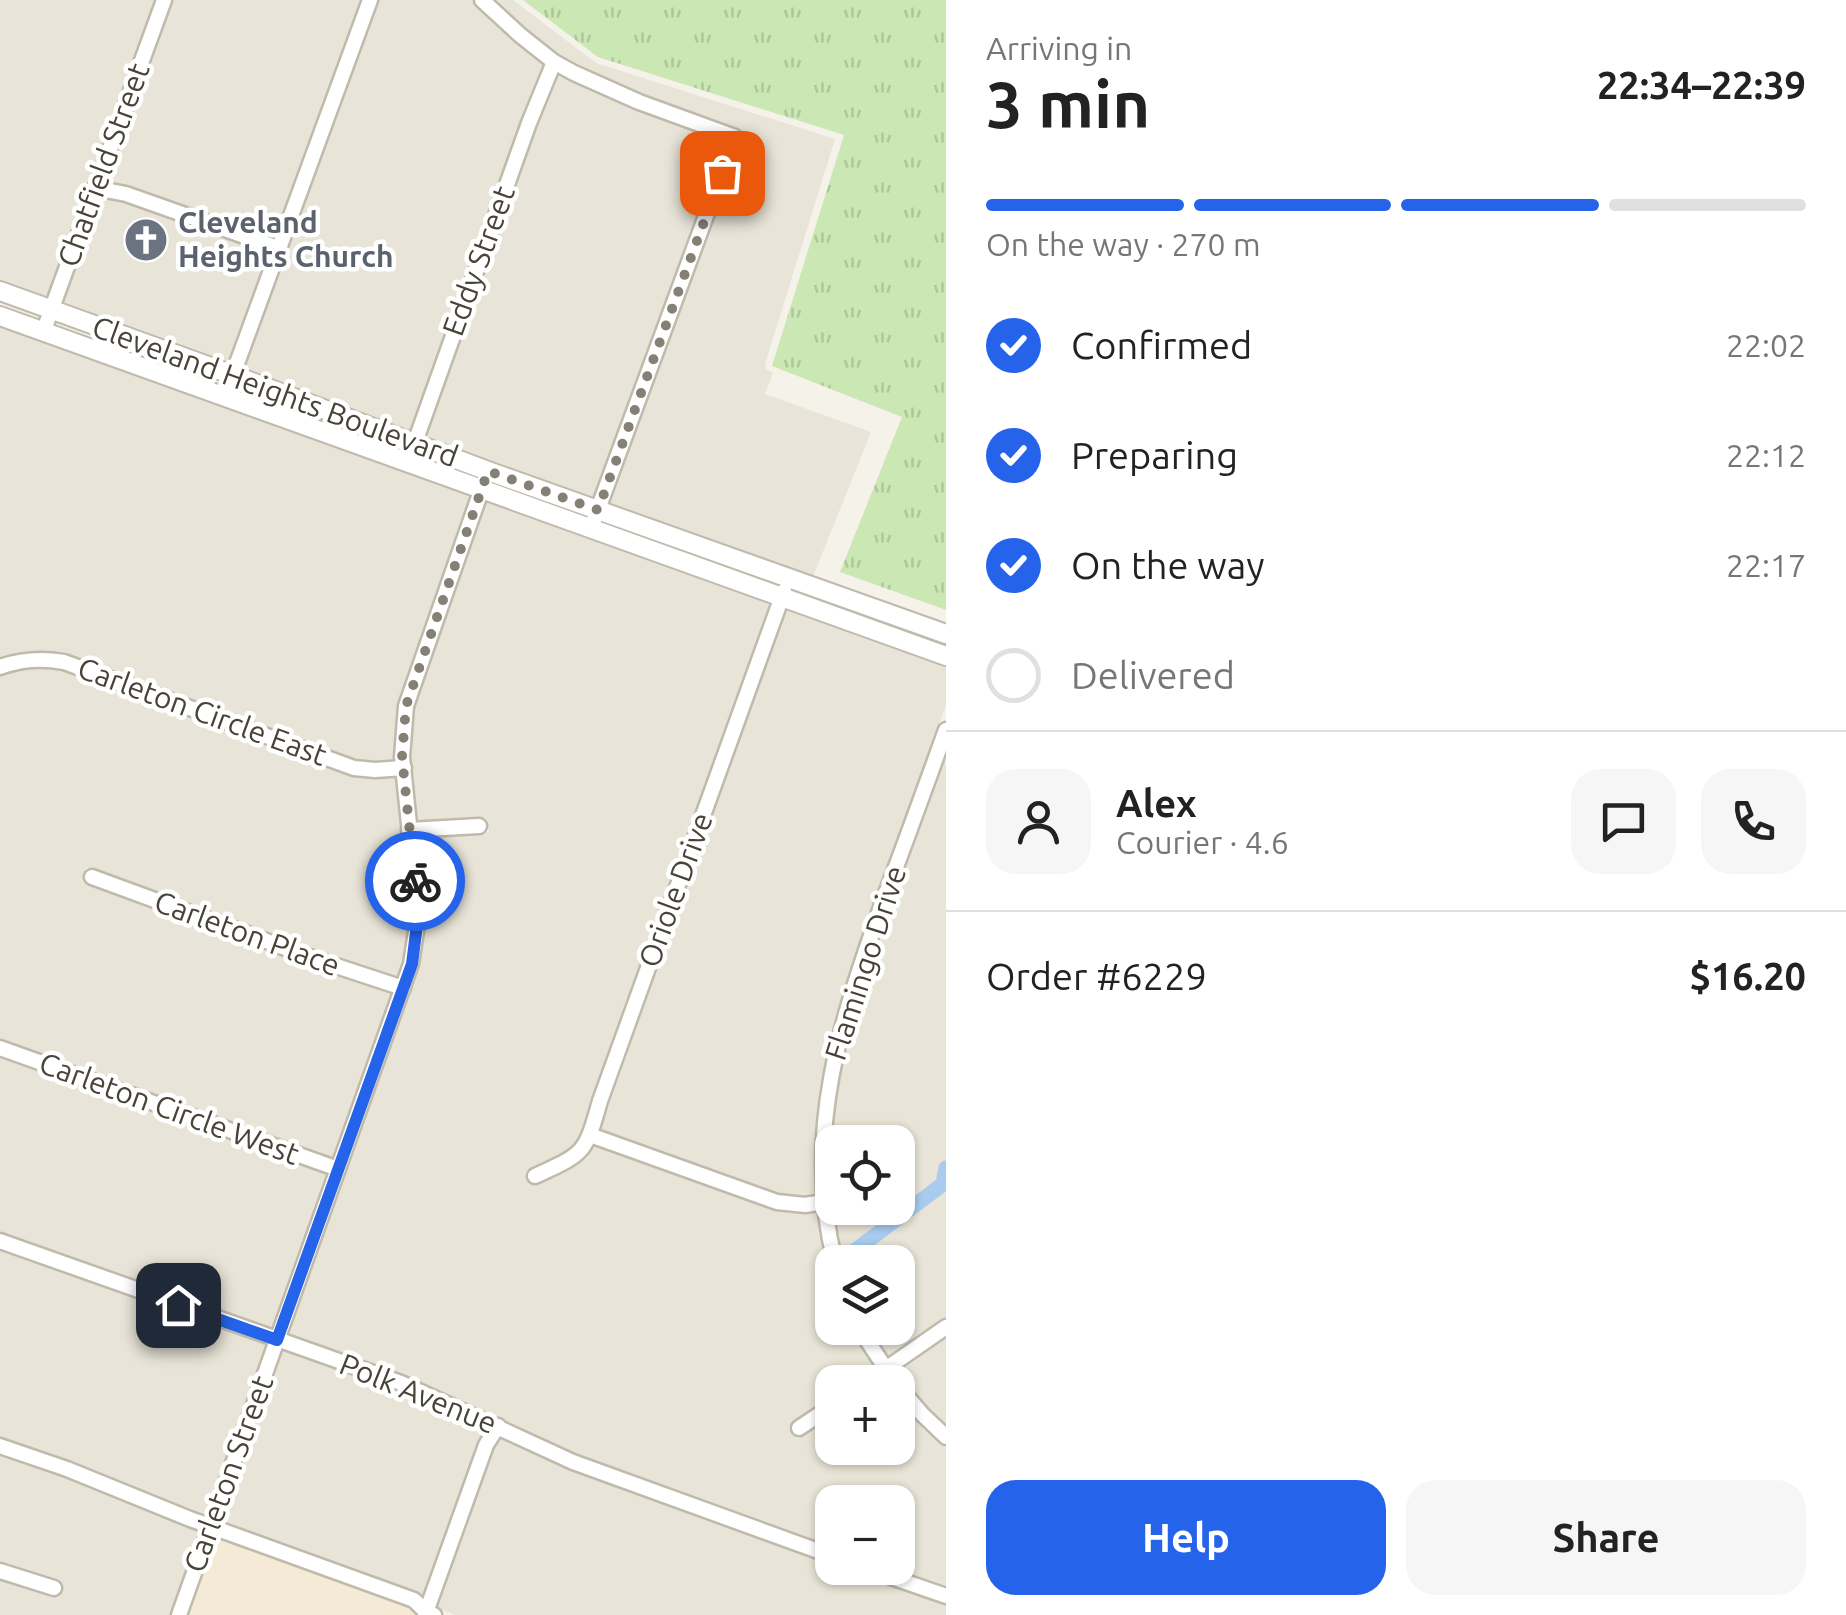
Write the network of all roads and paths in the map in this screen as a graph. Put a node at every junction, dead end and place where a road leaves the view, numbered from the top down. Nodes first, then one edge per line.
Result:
1 (164, 0) edge
2 (370, 0) edge
3 (482, 0) edge
4 (554, 62) junction
5 (96, 188) junction
6 (278, 248) junction
7 (0, 292) edge
8 (52, 310) junction
9 (0, 316) edge
10 (44, 330) junction
11 (233, 375) junction
12 (225, 396) junction
13 (414, 443) junction
14 (408, 462) junction
15 (485, 480) junction
16 (598, 510) junction
17 (591, 528) junction
18 (788, 580) junction
19 (782, 598) junction
20 (946, 634) edge
21 (946, 656) edge
22 (0, 667) edge
23 (946, 730) edge
24 (404, 768) junction
25 (479, 826) dead end
26 (409, 830) junction
27 (92, 877) dead end
28 (403, 988) junction
29 (0, 1048) edge
30 (825, 1125) edge
31 (590, 1135) junction
32 (338, 1170) junction
33 (535, 1176) dead end
34 (815, 1203) edge
35 (0, 1240) edge
36 (946, 1327) edge
37 (277, 1340) junction
38 (908, 1365) edge
39 (915, 1406) edge
40 (815, 1417) edge
41 (498, 1426) junction
42 (799, 1428) dead end
43 (946, 1436) edge
44 (0, 1446) edge
45 (210, 1527) junction
46 (815, 1550) edge
47 (0, 1571) edge
48 (914, 1585) edge
49 (54, 1588) dead end
50 (946, 1596) edge
51 (428, 1614) edge
52 (179, 1615) edge

1 - 5 street, Chatfield Street
2 - 6 street
3 - 4 street
4 - 13 street, Eddy Street
4 - 16 street
5 - 6 street
5 - 8 street, Chatfield Street
6 - 11 street
7 - 8 street, Cleveland Heights Boulevard
8 - 10 street, Chatfield Street
8 - 11 street, Cleveland Heights Boulevard
9 - 10 street, Cleveland Heights Boulevard
10 - 12 street, Cleveland Heights Boulevard
11 - 12 street
11 - 13 street, Cleveland Heights Boulevard
12 - 14 street, Cleveland Heights Boulevard
13 - 14 street, Eddy Street
13 - 15 street, Cleveland Heights Boulevard
14 - 15 street, Cleveland Heights Boulevard
15 - 16 street, Cleveland Heights Boulevard
15 - 17 street, Cleveland Heights Boulevard
15 - 24 street, Carleton Street
16 - 17 street
16 - 18 street, Cleveland Heights Boulevard
17 - 19 street, Cleveland Heights Boulevard
18 - 19 street, Oriole Drive
18 - 20 street, Cleveland Heights Boulevard
19 - 21 street, Cleveland Heights Boulevard
19 - 31 street, Oriole Drive
22 - 24 street, Carleton Circle East
23 - 30 street, Flamingo Drive
24 - 26 street, Carleton Street
25 - 26 street
26 - 28 street, Carleton Street
27 - 28 street, Carleton Place
28 - 32 street, Carleton Street
29 - 32 street, Carleton Circle West
31 - 33 street
31 - 34 street
32 - 37 street, Carleton Street
35 - 37 street, Polk Avenue
36 - 38 street
37 - 41 street, Polk Avenue
37 - 45 street, Carleton Street
39 - 43 street
40 - 42 street
41 - 46 street, Polk Avenue
41 - 51 street
44 - 45 street
45 - 51 street
45 - 52 street, Carleton Street
47 - 49 street
48 - 50 street

